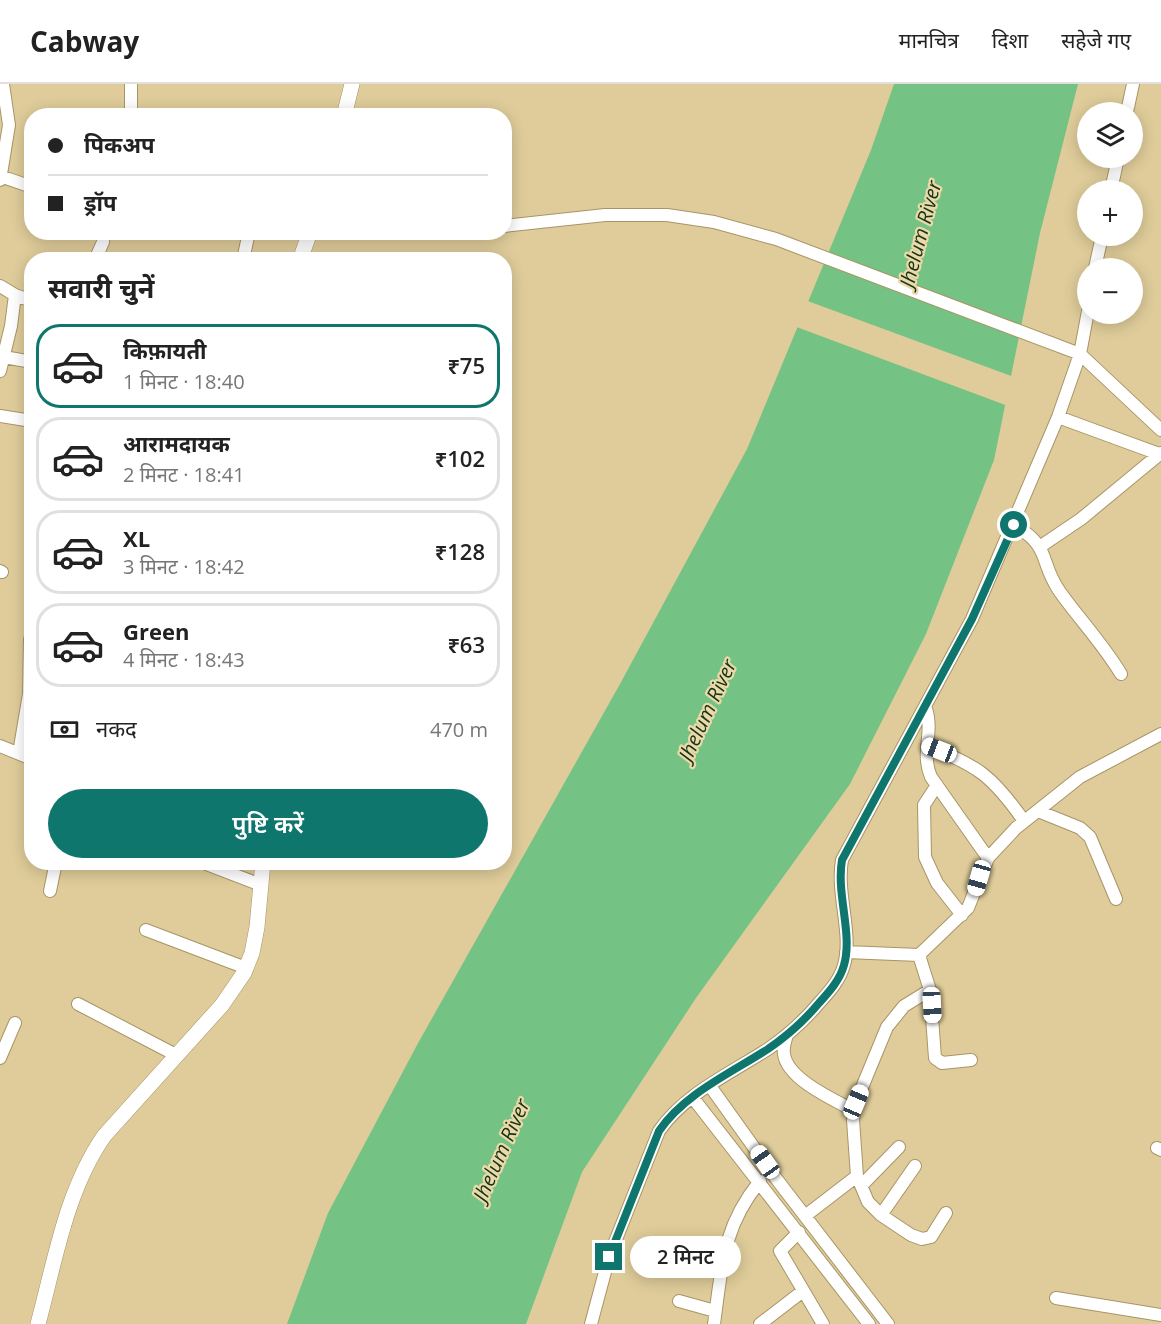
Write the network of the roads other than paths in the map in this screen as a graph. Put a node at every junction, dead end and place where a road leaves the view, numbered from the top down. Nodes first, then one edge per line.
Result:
1 (3, 84) edge
2 (131, 84) edge
3 (352, 84) edge
4 (1133, 84) edge
5 (1129, 102) edge
6 (131, 108) edge
7 (346, 108) edge
8 (0, 177) edge
9 (24, 184) edge
10 (512, 225) edge
11 (0, 285) edge
12 (15, 295) junction
13 (24, 298) edge
14 (1086, 324) edge
15 (1080, 354) junction
16 (4, 357) junction
17 (24, 361) edge
18 (0, 371) edge
19 (0, 416) edge
20 (1058, 417) junction
21 (24, 420) edge
22 (1161, 430) edge
23 (1160, 453) edge
24 (1014, 525) junction
25 (1041, 546) junction
26 (1121, 674) dead end
27 (925, 706) junction
28 (24, 728) edge
29 (1161, 734) edge
30 (0, 746) edge
31 (927, 746) junction
32 (19, 753) junction
33 (24, 755) edge
34 (938, 785) junction
35 (1038, 811) junction
36 (1024, 821) junction
37 (988, 858) junction
38 (54, 870) edge
39 (222, 870) edge
40 (262, 870) edge
41 (261, 885) junction
42 (50, 891) dead end
43 (1116, 899) dead end
44 (962, 915) junction
45 (146, 930) dead end
46 (846, 952) junction
47 (919, 955) junction
48 (246, 969) junction
49 (930, 990) junction
50 (78, 1004) dead end
51 (15, 1023) dead end
52 (787, 1035) junction
53 (176, 1055) junction
54 (0, 1058) edge
55 (971, 1060) dead end
56 (701, 1092) junction
57 (854, 1110) junction
58 (899, 1147) dead end
59 (915, 1166) dead end
60 (760, 1181) junction
61 (859, 1181) junction
62 (946, 1213) dead end
63 (881, 1215) junction
64 (806, 1216) junction
65 (799, 1232) junction
66 (852, 1290) junction
67 (803, 1291) junction
68 (1056, 1298) dead end
69 (679, 1301) dead end
70 (716, 1311) junction
71 (1161, 1315) edge
72 (883, 1322) edge
73 (38, 1324) edge
74 (591, 1324) edge
75 (714, 1324) edge
76 (760, 1324) edge
77 (823, 1324) edge
78 (868, 1324) edge

1 - 8 street
2 - 6 street
3 - 7 street
4 - 5 street
8 - 9 street
10 - 15 street
11 - 12 street
12 - 13 street
12 - 16 street
14 - 15 street
15 - 20 street
15 - 22 street
16 - 17 street
16 - 18 street
19 - 21 street
20 - 23 street
20 - 24 street
23 - 25 street
24 - 25 street
24 - 27 street
25 - 26 street
27 - 31 street
27 - 46 street
28 - 32 street
29 - 35 street
30 - 32 street
31 - 34 street
31 - 36 street
32 - 33 street
34 - 37 street
34 - 44 street
35 - 36 street
35 - 43 street
36 - 37 street
37 - 44 street
38 - 42 street
39 - 41 street
40 - 41 street
41 - 48 street
44 - 47 street
45 - 48 street
46 - 47 street
46 - 52 street
47 - 49 street
48 - 53 street
49 - 55 street
49 - 57 street
50 - 53 street
51 - 54 street
52 - 56 street
52 - 57 street
53 - 73 street
56 - 60 street
56 - 64 street
56 - 74 street
57 - 61 street
58 - 61 street
59 - 63 street
60 - 65 street
60 - 70 street
61 - 63 street
61 - 64 street
62 - 63 street
64 - 66 street
65 - 66 street
65 - 67 street
66 - 72 street
66 - 78 street
67 - 76 street
67 - 77 street
68 - 71 street
69 - 70 street
70 - 75 street

